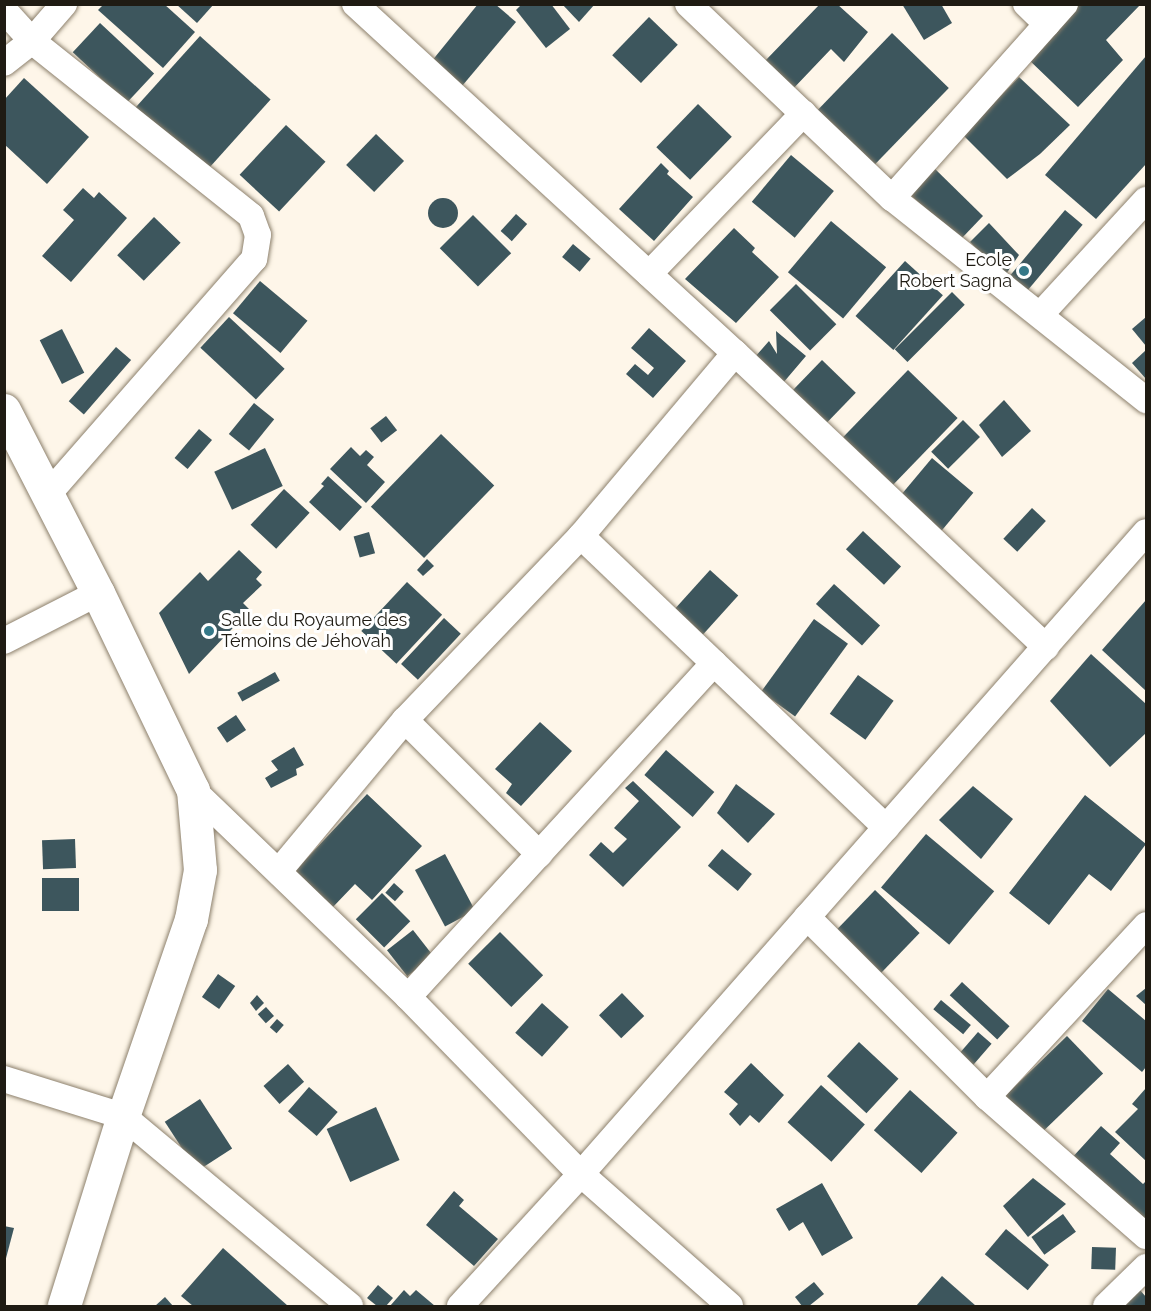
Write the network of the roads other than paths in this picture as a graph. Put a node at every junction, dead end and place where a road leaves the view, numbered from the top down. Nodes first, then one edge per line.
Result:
1 (64, 4) edge
2 (354, 4) edge
3 (687, 4) edge
4 (1026, 4) edge
5 (1065, 4) edge
6 (4, 10) edge
7 (1047, 24) junction
8 (32, 41) junction
9 (4, 63) edge
10 (804, 113) junction
11 (892, 198) junction
12 (1146, 200) edge
13 (649, 274) junction
14 (1041, 314) junction
15 (735, 353) junction
16 (1146, 400) edge
17 (4, 410) edge
18 (48, 494) junction
19 (1146, 532) edge
20 (581, 536) junction
21 (98, 593) junction
22 (4, 641) edge
23 (1046, 647) junction
24 (714, 663) junction
25 (405, 720) junction
26 (193, 790) junction
27 (886, 827) junction
28 (539, 854) junction
29 (279, 871) junction
30 (807, 917) junction
31 (1146, 925) edge
32 (408, 996) junction
33 (4, 1079) edge
34 (987, 1096) junction
35 (123, 1116) junction
36 (581, 1174) junction
37 (1146, 1236) edge
38 (1146, 1267) edge
39 (64, 1306) edge
40 (350, 1306) edge
41 (460, 1306) edge
42 (730, 1306) edge
43 (1106, 1306) edge

1 - 8 street
2 - 13 street
3 - 10 street
4 - 7 street
5 - 7 street
6 - 8 street
7 - 11 street
8 - 9 street
8 - 18 street
10 - 11 street
10 - 13 street
11 - 14 street
12 - 14 street
13 - 15 street
14 - 16 street
15 - 20 street
15 - 23 street
17 - 18 main road
18 - 21 main road
19 - 23 street
20 - 24 street
20 - 25 street
21 - 22 street
21 - 26 main road
23 - 27 street
24 - 27 street
24 - 28 street
25 - 28 street
25 - 29 street
26 - 29 street
26 - 35 main road
27 - 30 street
28 - 32 street
29 - 32 street
30 - 34 street
30 - 36 street
31 - 34 street
32 - 36 street
33 - 35 street
34 - 37 street
35 - 39 main road
35 - 40 street
36 - 41 street
36 - 42 street
38 - 43 street

